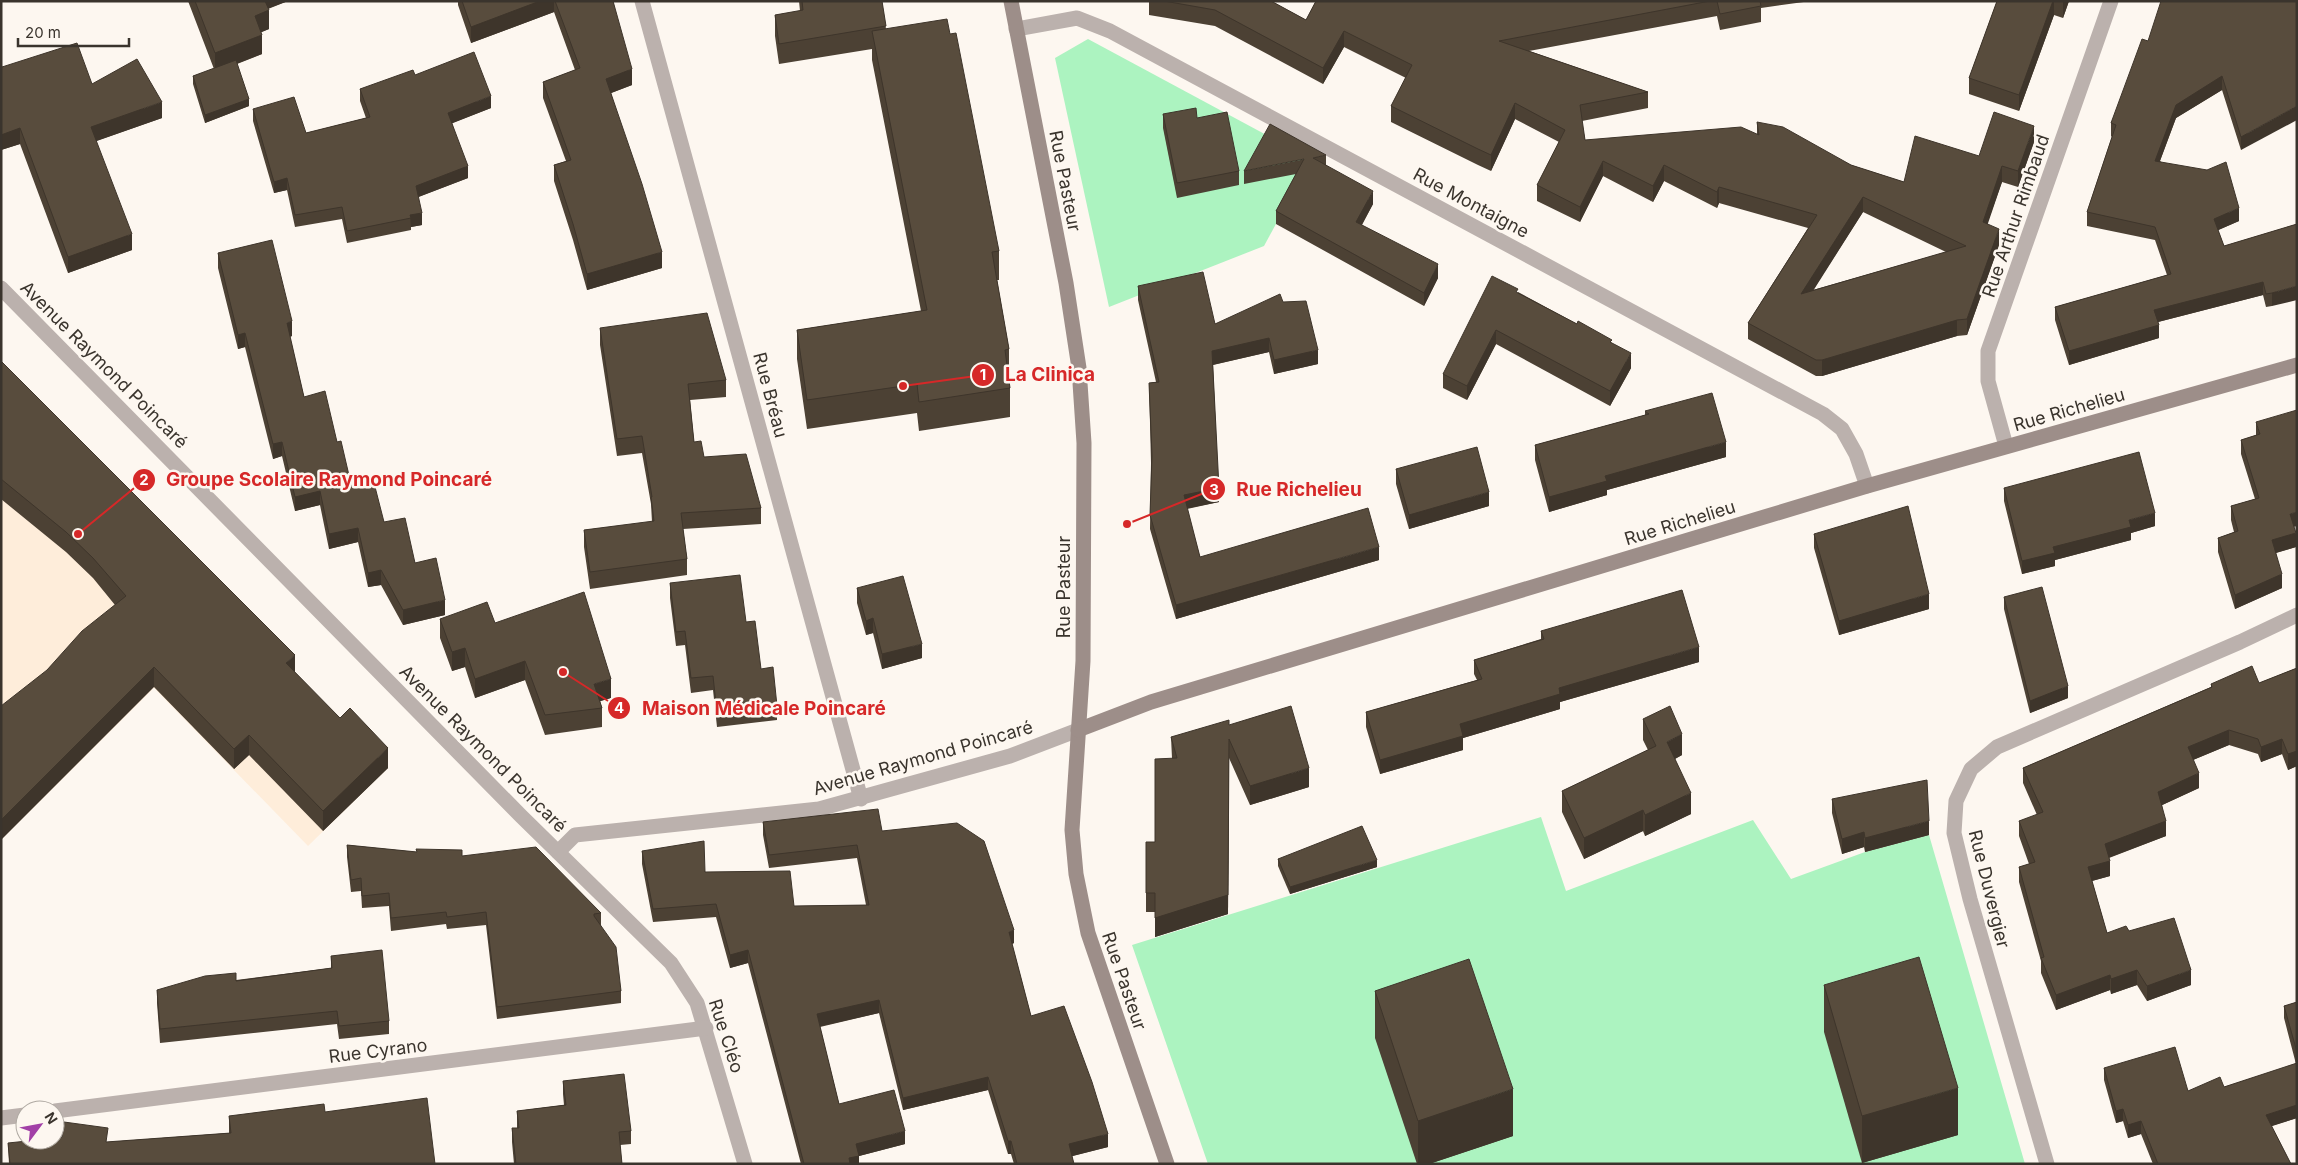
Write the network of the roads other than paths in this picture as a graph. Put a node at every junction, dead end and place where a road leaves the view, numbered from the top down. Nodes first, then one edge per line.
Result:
1 (642, 1) edge
2 (1011, 1) edge
3 (2111, 1) edge
4 (1016, 28) junction
5 (1, 288) edge
6 (2297, 365) edge
7 (2006, 446) junction
8 (1867, 486) junction
9 (2297, 615) edge
10 (1078, 730) junction
11 (861, 799) junction
12 (558, 852) junction
13 (706, 1028) junction
14 (65, 1111) edge
15 (15, 1116) edge
16 (1, 1118) edge
17 (745, 1164) edge
18 (1167, 1164) edge
19 (2047, 1164) edge

1 - 11 street, Rue Bréau
2 - 4 street, Rue Pasteur
3 - 7 street, Rue Arthur Rimbaud
4 - 8 street, Rue Montaigne
4 - 10 street, Rue Pasteur
5 - 12 street, Avenue Raymond Poincaré
6 - 7 street, Rue Richelieu
7 - 8 street, Rue Richelieu
8 - 10 street, Rue Richelieu
9 - 19 street, Rue Duvergier
10 - 11 street, Avenue Raymond Poincaré
10 - 18 street, Rue Pasteur
11 - 12 street, Avenue Raymond Poincaré
12 - 13 street, Rue Cléo
13 - 14 street, Rue Cyrano
13 - 17 street, Rue Cléo
15 - 16 street

